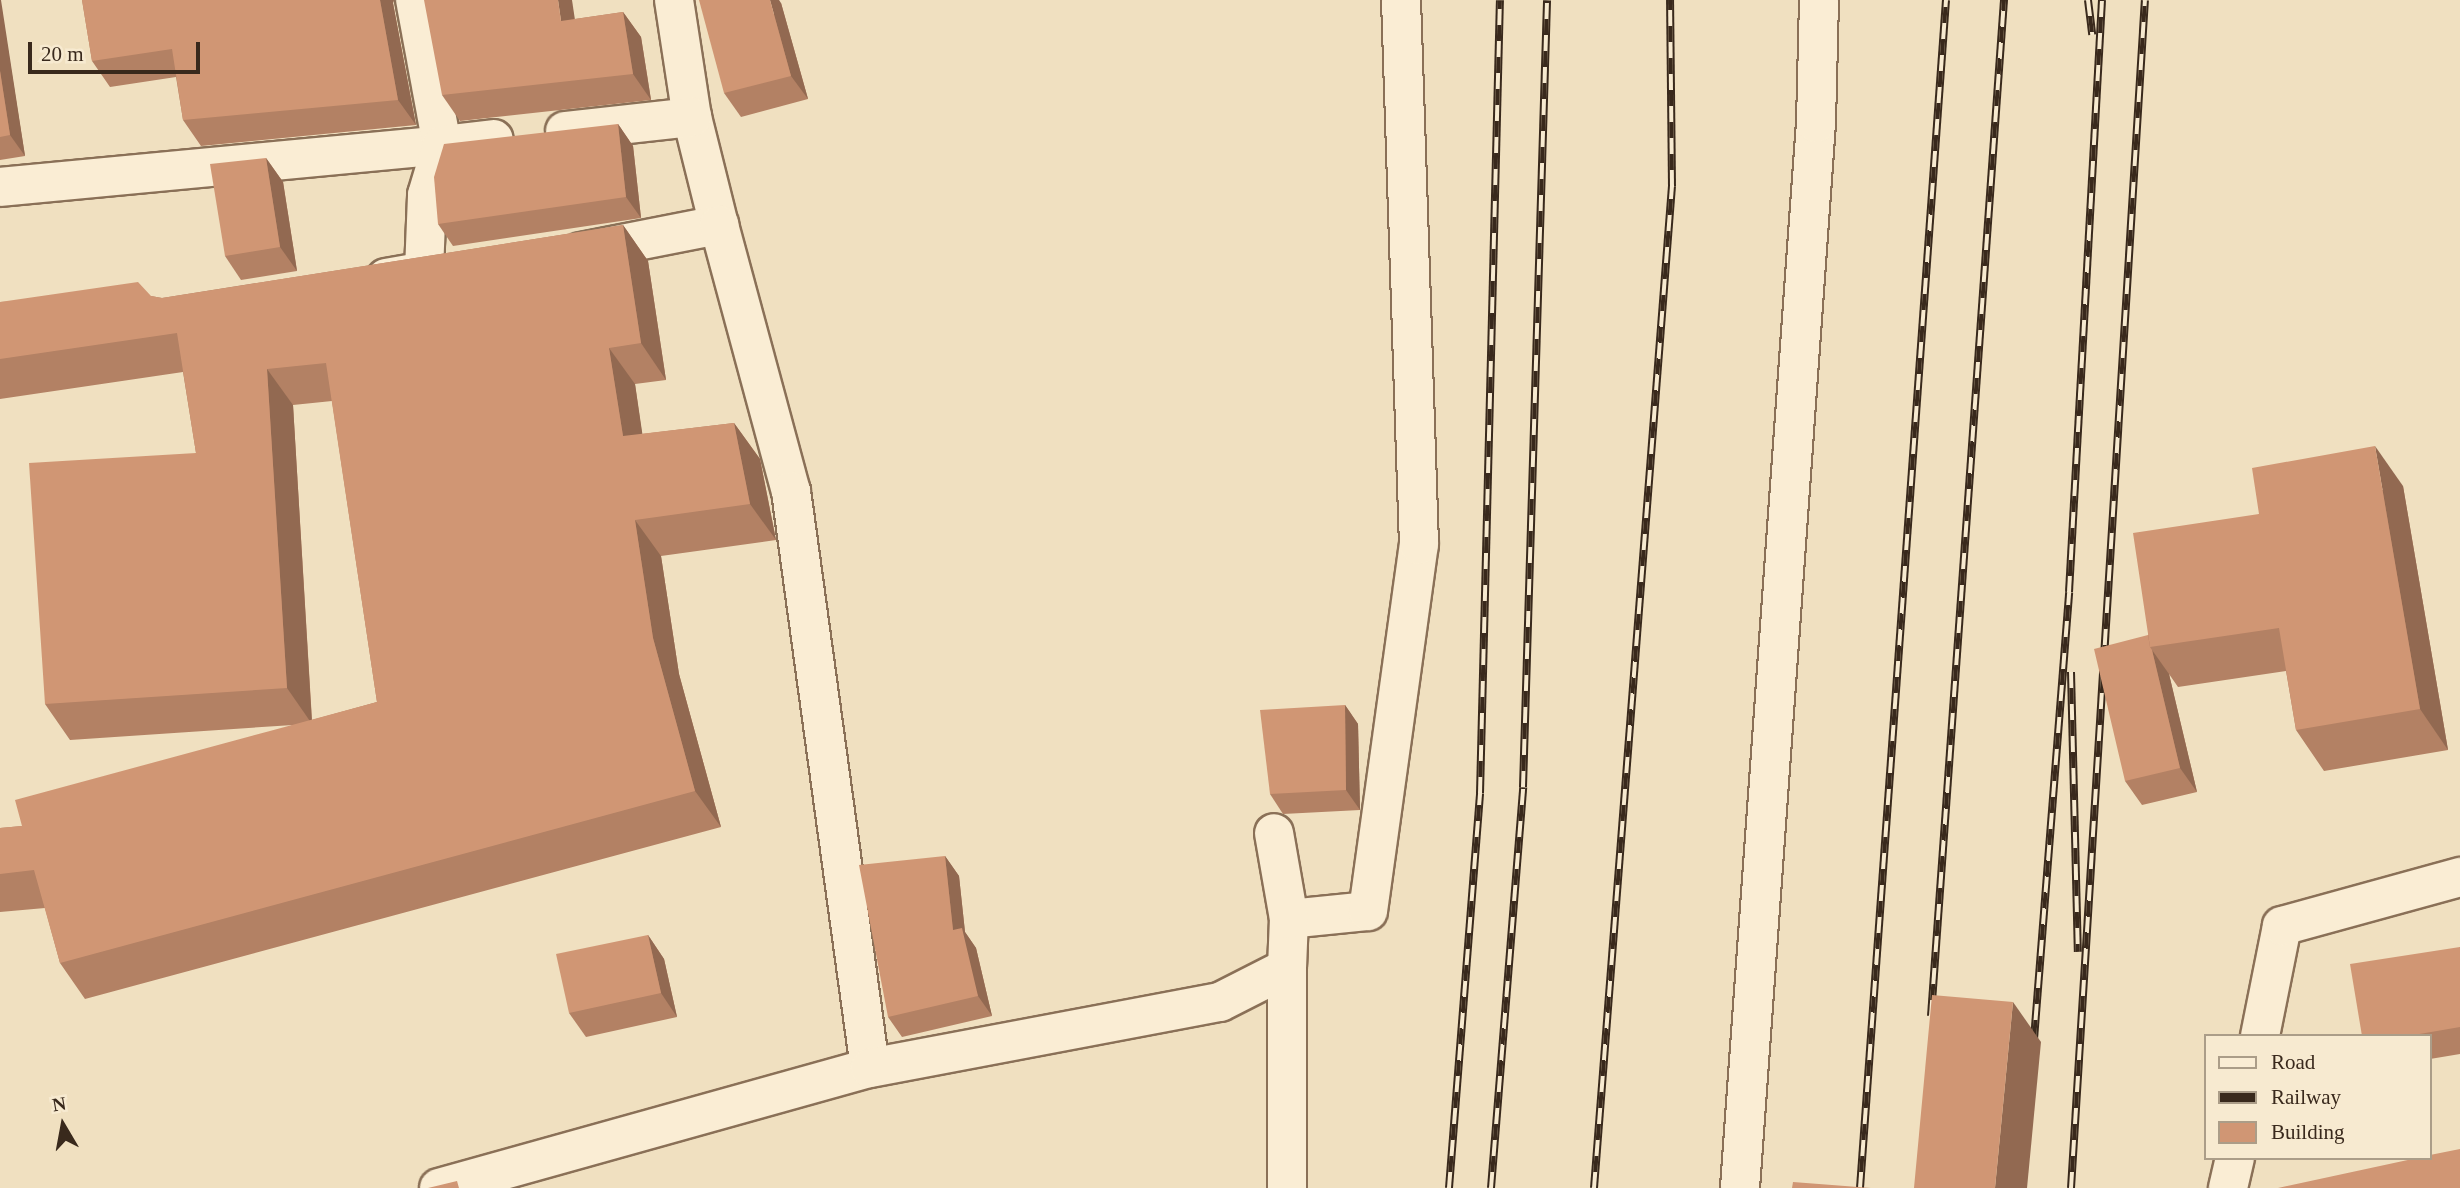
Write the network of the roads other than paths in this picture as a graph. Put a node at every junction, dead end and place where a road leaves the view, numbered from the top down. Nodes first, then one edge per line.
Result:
1 (415, 0) edge
2 (674, 0) edge
3 (1401, 0) edge
4 (1819, 0) edge
5 (692, 117) junction
6 (442, 145) junction
7 (0, 187) edge
8 (719, 225) junction
9 (540, 258) edge
10 (463, 267) edge
11 (424, 271) junction
12 (344, 285) edge
13 (1274, 834) dead end
14 (2460, 877) edge
15 (1289, 919) junction
16 (1287, 968) junction
17 (2260, 1034) edge
18 (870, 1068) junction
19 (2235, 1160) edge
20 (439, 1188) edge
21 (1287, 1188) edge
22 (1740, 1188) edge
23 (2228, 1188) edge

1 - 6 street
2 - 5 street
3 - 15 street
4 - 22 street
5 - 6 street
5 - 8 street
6 - 7 street
6 - 11 street
8 - 9 street
8 - 18 street
10 - 11 street
11 - 12 street
13 - 15 street
14 - 17 street
15 - 16 street
16 - 18 street
16 - 21 street
18 - 20 street
19 - 23 street

